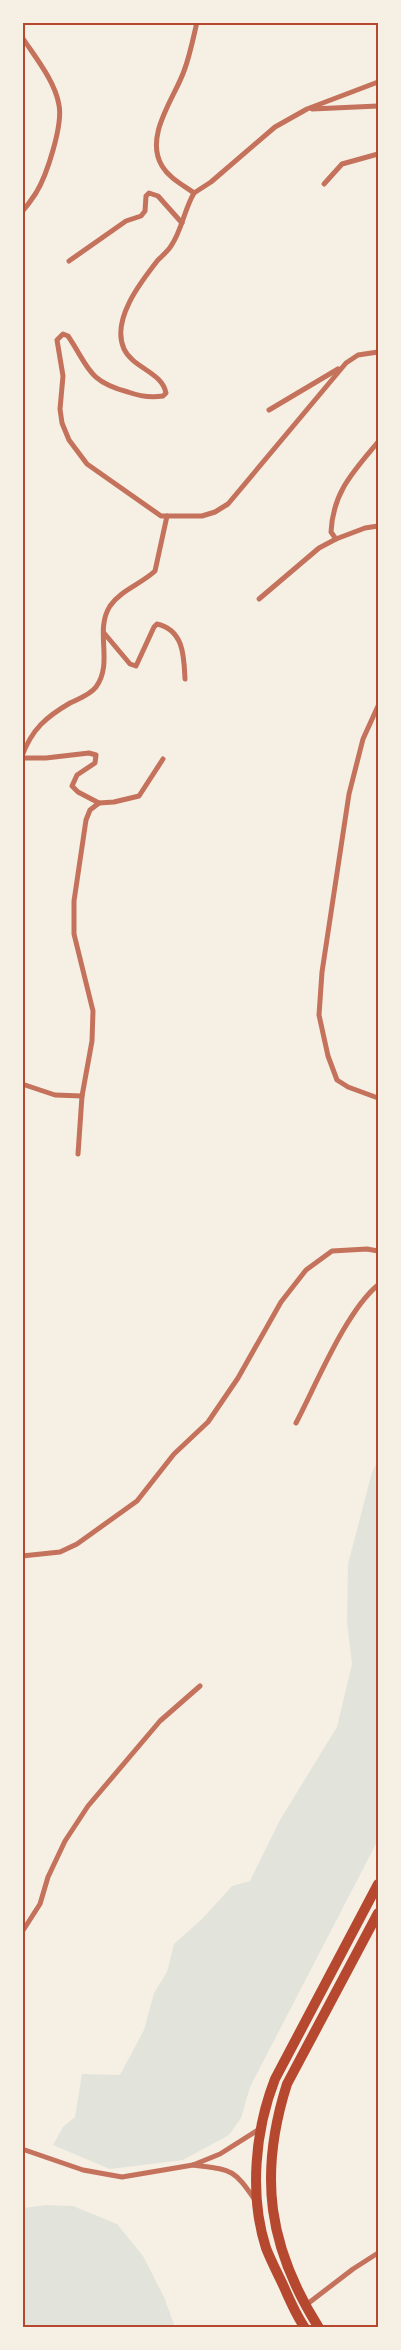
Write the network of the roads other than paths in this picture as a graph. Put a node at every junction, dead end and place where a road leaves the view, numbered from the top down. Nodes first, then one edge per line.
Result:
1 (197, 22) edge
2 (22, 37) edge
3 (378, 82) edge
4 (378, 106) edge
5 (307, 109) junction
6 (378, 154) edge
7 (324, 184) dead end
8 (194, 194) junction
9 (22, 212) edge
10 (182, 223) junction
11 (69, 261) dead end
12 (378, 352) edge
13 (341, 368) junction
14 (269, 410) dead end
15 (378, 442) edge
16 (167, 516) junction
17 (378, 526) edge
18 (336, 539) junction
19 (259, 599) dead end
20 (103, 633) junction
21 (185, 679) dead end
22 (378, 706) edge
23 (22, 757) edge
24 (163, 759) dead end
25 (98, 803) junction
26 (22, 1084) edge
27 (82, 1096) junction
28 (378, 1098) edge
29 (78, 1154) dead end
30 (378, 1251) edge
31 (378, 1285) edge
32 (296, 1423) dead end
33 (22, 1556) edge
34 (200, 1686) dead end
35 (378, 1884) edge
36 (378, 1913) edge
37 (22, 1932) edge
38 (261, 2127) junction
39 (22, 2149) edge
40 (193, 2165) junction
41 (258, 2205) junction
42 (378, 2253) edge
43 (306, 2305) junction
44 (305, 2328) edge
45 (320, 2328) edge

1 - 8 street
2 - 9 street
3 - 5 street
4 - 5 street
5 - 8 street
6 - 7 street
8 - 10 street
10 - 11 street
10 - 16 street
12 - 13 street
13 - 14 street
13 - 16 street
15 - 18 street
16 - 20 street
17 - 18 street
18 - 19 street
20 - 21 street
20 - 23 street
22 - 28 street
23 - 25 street
24 - 25 street
25 - 27 street
26 - 27 street
27 - 29 street
30 - 33 street
31 - 32 street
34 - 37 street
35 - 38 main road
36 - 43 main road
38 - 40 street
38 - 41 main road
39 - 40 street
40 - 41 street
41 - 44 main road
42 - 43 street
43 - 45 main road

